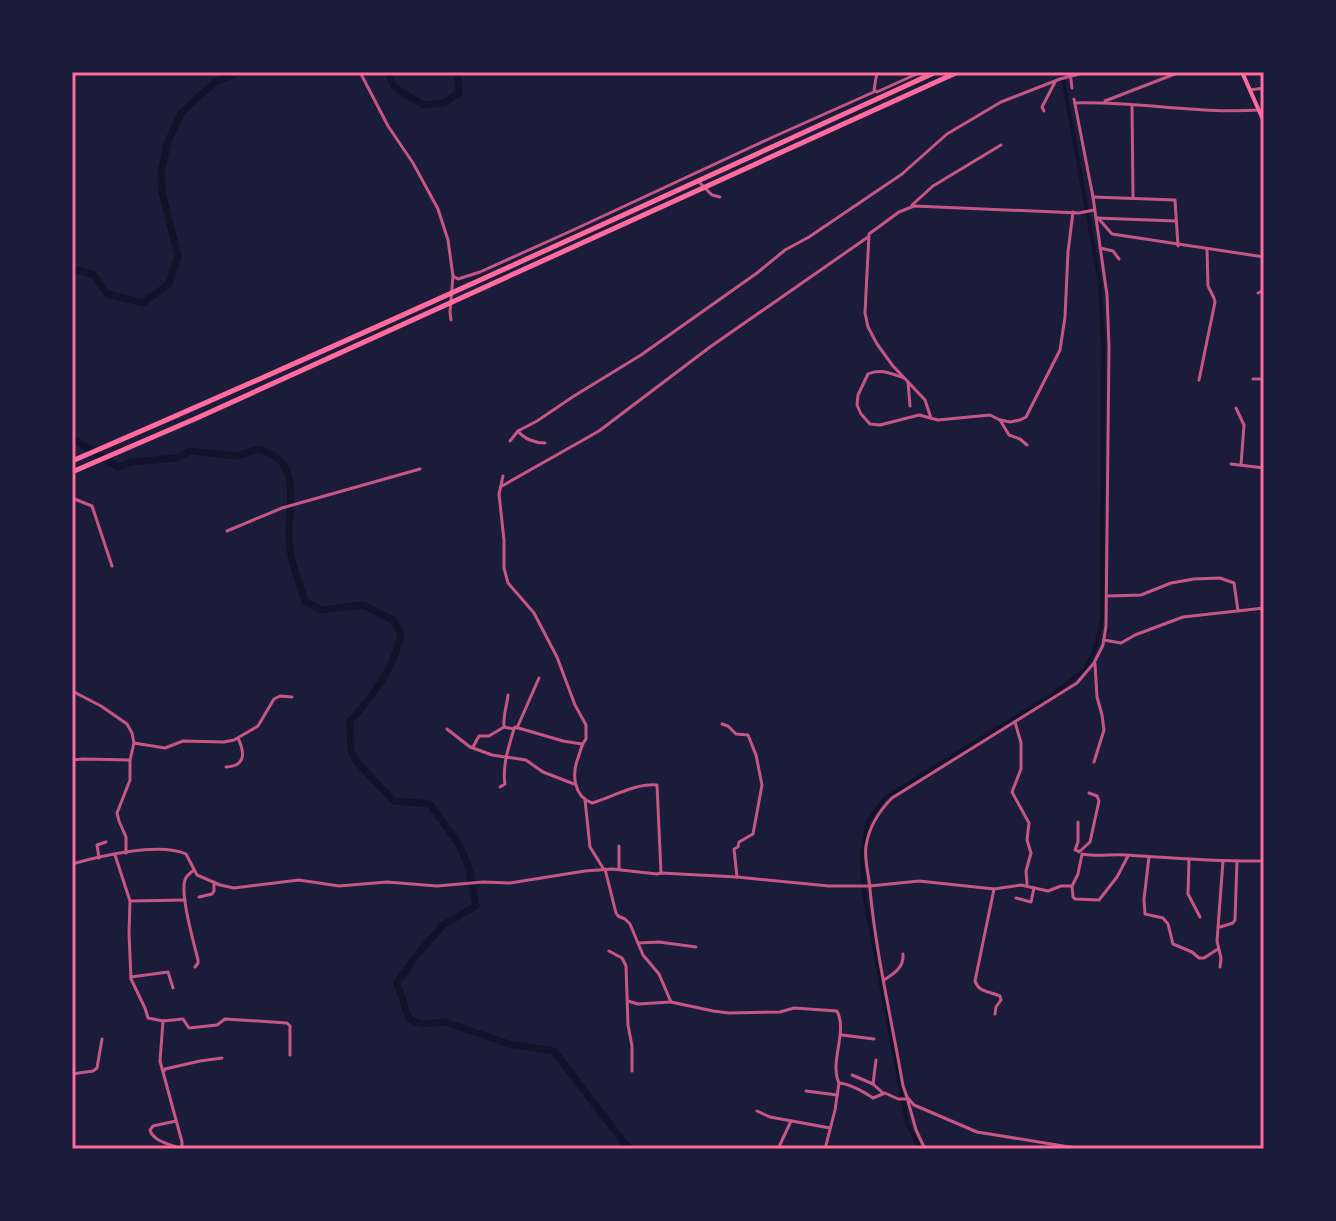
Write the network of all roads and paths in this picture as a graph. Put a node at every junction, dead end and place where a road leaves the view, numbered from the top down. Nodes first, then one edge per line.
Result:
1 (360, 72) edge
2 (877, 72) edge
3 (921, 72) edge
4 (936, 72) edge
5 (958, 72) edge
6 (1070, 72) edge
7 (1087, 72) edge
8 (1180, 72) edge
9 (1242, 72) edge
10 (1069, 78) junction
11 (1055, 82) junction
12 (1072, 88) dead end
13 (1264, 88) edge
14 (1250, 90) junction
15 (876, 91) junction
16 (1102, 102) junction
17 (1132, 105) junction
18 (1259, 110) junction
19 (1044, 111) dead end
20 (1264, 122) edge
21 (1001, 145) dead end
22 (698, 181) junction
23 (705, 187) junction
24 (720, 197) dead end
25 (1093, 197) junction
26 (1133, 198) junction
27 (910, 207) junction
28 (1092, 210) junction
29 (1073, 212) junction
30 (1096, 218) junction
31 (1176, 221) junction
32 (868, 237) junction
33 (1178, 246) junction
34 (1100, 248) junction
35 (1207, 249) junction
36 (1264, 257) edge
37 (1119, 259) dead end
38 (453, 276) junction
39 (1264, 290) edge
40 (451, 293) junction
41 (1258, 293) dead end
42 (451, 303) junction
43 (451, 320) dead end
44 (904, 378) junction
45 (1253, 379) dead end
46 (1264, 379) edge
47 (1199, 380) dead end
48 (908, 382) junction
49 (910, 406) dead end
50 (1236, 408) dead end
51 (931, 418) junction
52 (1000, 420) junction
53 (518, 431) junction
54 (510, 441) dead end
55 (545, 443) dead end
56 (1027, 445) dead end
57 (75, 460) edge
58 (1231, 464) dead end
59 (1241, 465) junction
60 (1264, 468) edge
61 (420, 469) dead end
62 (72, 472) edge
63 (503, 476) dead end
64 (500, 487) junction
65 (72, 498) edge
66 (227, 531) dead end
67 (112, 566) dead end
68 (1108, 596) junction
69 (1264, 608) edge
70 (1238, 611) junction
71 (1104, 640) junction
72 (1096, 660) junction
73 (539, 678) dead end
74 (72, 691) edge
75 (508, 695) dead end
76 (292, 697) dead end
77 (1015, 722) junction
78 (722, 724) dead end
79 (504, 727) junction
80 (447, 729) dead end
81 (516, 729) junction
82 (238, 738) junction
83 (134, 743) junction
84 (582, 744) junction
85 (470, 747) junction
86 (508, 757) junction
87 (72, 760) edge
88 (130, 760) junction
89 (1094, 762) dead end
90 (226, 767) dead end
91 (576, 785) junction
92 (500, 787) dead end
93 (1089, 793) dead end
94 (585, 800) junction
95 (1078, 822) dead end
96 (106, 842) dead end
97 (619, 846) dead end
98 (126, 853) junction
99 (1081, 853) junction
100 (115, 855) junction
101 (1128, 856) junction
102 (1149, 857) junction
103 (99, 858) junction
104 (1189, 859) junction
105 (1223, 861) junction
106 (1237, 861) junction
107 (1264, 861) edge
108 (72, 864) edge
109 (605, 869) junction
110 (619, 869) junction
111 (194, 870) junction
112 (661, 873) junction
113 (737, 877) junction
114 (214, 882) junction
115 (868, 886) junction
116 (1027, 886) junction
117 (1072, 886) junction
118 (1034, 888) junction
119 (994, 889) junction
120 (199, 897) dead end
121 (1016, 898) dead end
122 (185, 900) junction
123 (130, 901) junction
124 (1200, 917) dead end
125 (1218, 928) junction
126 (638, 943) junction
127 (696, 947) dead end
128 (1218, 949) junction
129 (609, 951) dead end
130 (903, 954) dead end
131 (195, 967) dead end
132 (1220, 967) dead end
133 (131, 977) junction
134 (884, 980) junction
135 (173, 988) dead end
136 (628, 1001) junction
137 (671, 1002) junction
138 (995, 1014) dead end
139 (163, 1021) junction
140 (841, 1035) junction
141 (102, 1039) dead end
142 (874, 1039) dead end
143 (290, 1055) dead end
144 (222, 1058) dead end
145 (876, 1060) dead end
146 (632, 1071) dead end
147 (163, 1073) junction
148 (72, 1074) edge
149 (852, 1075) dead end
150 (839, 1083) junction
151 (873, 1084) junction
152 (806, 1091) dead end
153 (883, 1093) junction
154 (837, 1095) junction
155 (905, 1098) junction
156 (757, 1111) dead end
157 (176, 1121) junction
158 (791, 1121) junction
159 (830, 1128) junction
160 (178, 1148) edge
161 (778, 1149) edge
162 (825, 1149) edge
163 (925, 1149) edge
164 (1082, 1149) edge

1 - 38 street
2 - 15 street
3 - 15 street
4 - 22 highway
5 - 23 highway
6 - 10 street
7 - 10 street
8 - 16 street
9 - 14 main road
10 - 11 street
10 - 12 street
11 - 19 street
11 - 53 street
13 - 14 street
14 - 18 main road
15 - 38 street
16 - 17 street
16 - 25 street
17 - 18 street
17 - 26 street
18 - 20 main road
21 - 27 street
22 - 23 street
22 - 40 highway
23 - 24 street
23 - 42 highway
25 - 26 street
25 - 28 street
26 - 31 street
27 - 29 street
27 - 32 street
28 - 29 street
28 - 30 street
29 - 52 street
30 - 31 street
30 - 33 street
30 - 34 street
31 - 33 street
32 - 44 street
32 - 64 street
33 - 35 street
34 - 37 street
34 - 68 street
35 - 36 street
35 - 47 street
38 - 40 street
39 - 41 street
40 - 42 street
40 - 57 highway
42 - 43 street
42 - 62 highway
44 - 48 street
44 - 51 street
45 - 46 street
48 - 49 street
48 - 51 street
50 - 59 street
51 - 52 street
52 - 56 street
53 - 54 street
53 - 55 street
58 - 59 street
59 - 60 street
61 - 66 street
63 - 64 street
64 - 84 street
65 - 67 street
68 - 70 street
68 - 71 street
69 - 70 street
70 - 71 street
71 - 72 street
72 - 77 street
72 - 89 street
73 - 81 street
74 - 83 street
75 - 79 street
76 - 82 street
77 - 115 street
77 - 116 street
78 - 113 street
79 - 81 street
79 - 85 street
80 - 85 street
81 - 84 street
81 - 86 street
82 - 83 street
82 - 90 street
83 - 88 street
84 - 91 street
85 - 86 street
86 - 91 street
86 - 92 street
87 - 88 street
88 - 98 street
91 - 94 street
93 - 99 street
94 - 109 street
94 - 112 street
95 - 99 street
96 - 103 street
97 - 110 street
98 - 100 street
98 - 111 street
99 - 101 street
99 - 117 street
100 - 103 street
100 - 123 street
101 - 102 street
101 - 117 street
102 - 104 street
102 - 128 street
103 - 108 street
104 - 105 street
104 - 124 street
105 - 106 street
105 - 125 street
106 - 107 street
106 - 125 street
109 - 110 street
109 - 114 street
109 - 126 street
110 - 112 street
111 - 114 street
111 - 122 street
112 - 113 street
113 - 115 street
114 - 120 street
115 - 119 street
115 - 134 street
116 - 118 street
116 - 119 street
117 - 118 street
118 - 121 street
119 - 138 street
122 - 123 street
122 - 131 street
123 - 133 street
125 - 128 street
126 - 127 street
126 - 137 street
128 - 132 street
129 - 136 street
130 - 134 street
133 - 135 street
133 - 139 street
134 - 155 street
136 - 137 street
136 - 146 street
137 - 140 street
139 - 143 street
139 - 147 street
140 - 142 street
140 - 150 street
141 - 148 street
144 - 147 street
145 - 151 street
147 - 157 street
149 - 151 street
150 - 153 street
150 - 154 street
151 - 153 street
152 - 154 street
153 - 155 street
154 - 159 street
155 - 163 street
155 - 164 street
156 - 158 street
157 - 160 street
157 - 160 street
158 - 159 street
158 - 161 street
159 - 162 street

